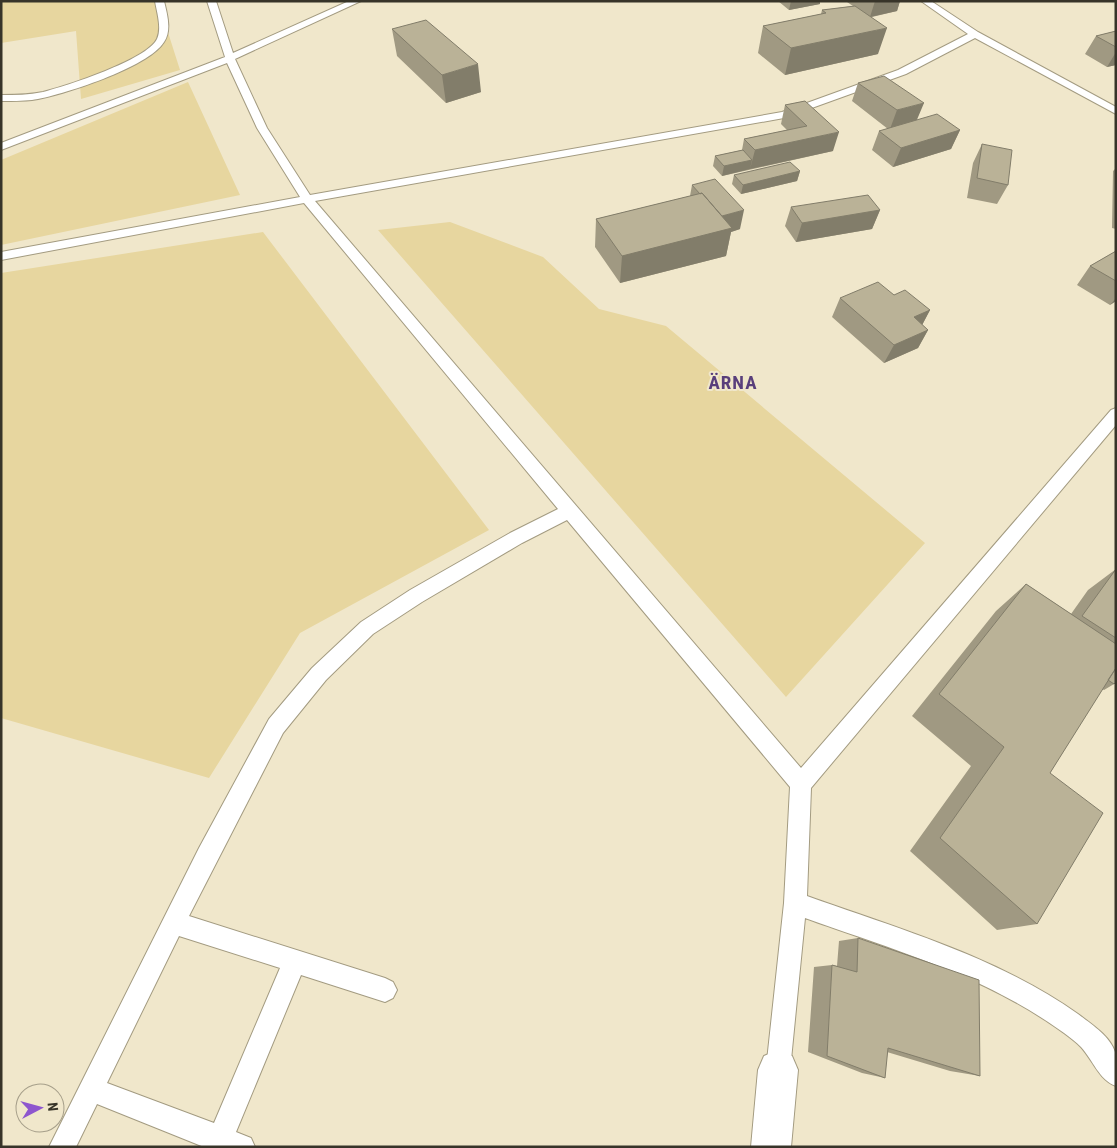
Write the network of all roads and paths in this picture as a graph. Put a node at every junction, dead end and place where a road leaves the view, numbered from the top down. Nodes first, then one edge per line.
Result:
1 (159, 1) edge
2 (211, 1) edge
3 (357, 1) edge
4 (931, 3) edge
5 (975, 34) junction
6 (230, 58) junction
7 (1, 98) edge
8 (1116, 111) edge
9 (1, 147) edge
10 (307, 198) junction
11 (1, 256) edge
12 (1116, 414) edge
13 (569, 511) junction
14 (801, 784) junction
15 (795, 903) junction
16 (174, 923) junction
17 (295, 961) junction
18 (385, 990) dead end
19 (778, 1070) joint
20 (1116, 1074) edge
21 (90, 1089) junction
22 (227, 1144) edge
23 (62, 1147) edge
24 (771, 1147) edge

1 - 7 lane
2 - 6 lane
3 - 6 lane
4 - 5 lane
5 - 8 lane
5 - 10 lane
6 - 9 lane
6 - 10 lane
10 - 11 lane
10 - 13 lane
12 - 14 lane
13 - 14 lane
13 - 16 lane
14 - 15 lane
15 - 19 lane
15 - 20 lane
16 - 17 lane
16 - 21 lane
17 - 18 lane
17 - 22 lane
19 - 24 street
21 - 22 lane
21 - 23 lane

